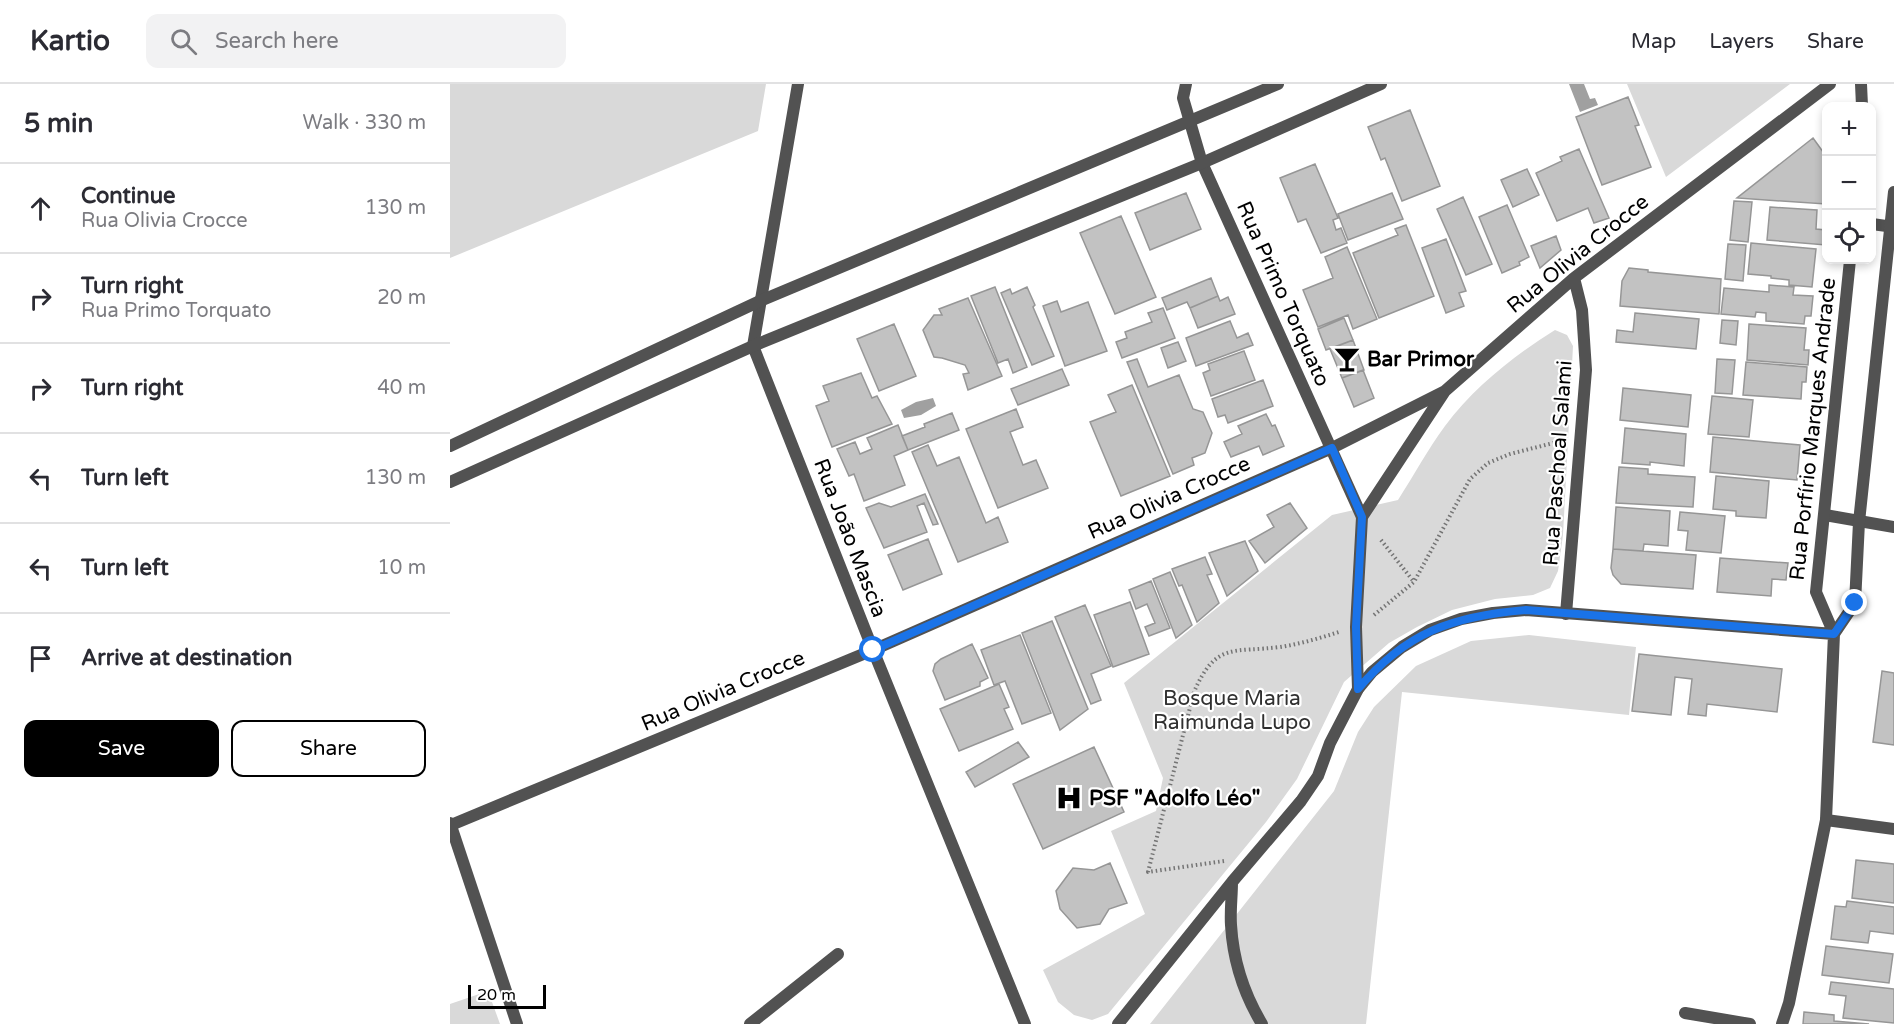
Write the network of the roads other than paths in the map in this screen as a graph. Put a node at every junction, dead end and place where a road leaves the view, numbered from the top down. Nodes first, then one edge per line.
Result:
1 (798, 84) edge
2 (1186, 84) edge
3 (1278, 84) edge
4 (1381, 84) edge
5 (1830, 84) edge
6 (1861, 84) edge
7 (1862, 102) edge
8 (1189, 121) junction
9 (1202, 163) junction
10 (1894, 192) edge
11 (1876, 224) edge
12 (1892, 226) edge
13 (1851, 264) edge
14 (1574, 278) junction
15 (760, 301) junction
16 (753, 345) junction
17 (1445, 391) junction
18 (450, 446) edge
19 (1332, 448) junction
20 (450, 482) edge
21 (1825, 514) junction
22 (1362, 517) junction
23 (1859, 522) junction
24 (1894, 527) edge
25 (1566, 614) junction
26 (1834, 634) junction
27 (873, 650) junction
28 (1358, 689) junction
29 (1826, 820) junction
30 (450, 824) edge
31 (1894, 829) edge
32 (1232, 882) junction
33 (838, 954) dead end
34 (1685, 1013) dead end
35 (517, 1024) edge
36 (750, 1024) edge
37 (1025, 1024) edge
38 (1118, 1024) edge
39 (1262, 1024) edge
40 (1750, 1024) edge
41 (1782, 1024) edge

1 - 15 street
2 - 8 street, Rua Primo Torquato
3 - 8 street
4 - 9 street
5 - 14 street, Rua Olivia Crocce
6 - 7 street
8 - 9 street, Rua Primo Torquato
8 - 15 street
9 - 16 street
9 - 19 street, Rua Primo Torquato
10 - 12 street
11 - 12 street
12 - 23 street
13 - 21 street, Rua Porfírio Marques Andrade
14 - 17 street, Rua Olivia Crocce
14 - 25 street, Rua Paschoal Salami
15 - 16 street
15 - 18 street
16 - 20 street
16 - 27 street, Rua João Mascia
17 - 19 street, Rua Olivia Crocce
17 - 22 street
19 - 22 street, Rua Primo Torquato
19 - 27 street, Rua Olivia Crocce
21 - 23 street
21 - 26 street, Rua Porfírio Marques Andrade
22 - 28 street
23 - 24 street
23 - 26 street
25 - 26 street
25 - 28 street
26 - 29 street, Rua Porfírio Marques Andrade
27 - 30 street, Rua Olivia Crocce
27 - 37 street, Rua João Mascia
28 - 32 street
29 - 31 street
29 - 41 street, Rua Porfírio Marques Andrade
30 - 35 street
32 - 38 street
32 - 39 street
33 - 36 street
34 - 40 street

